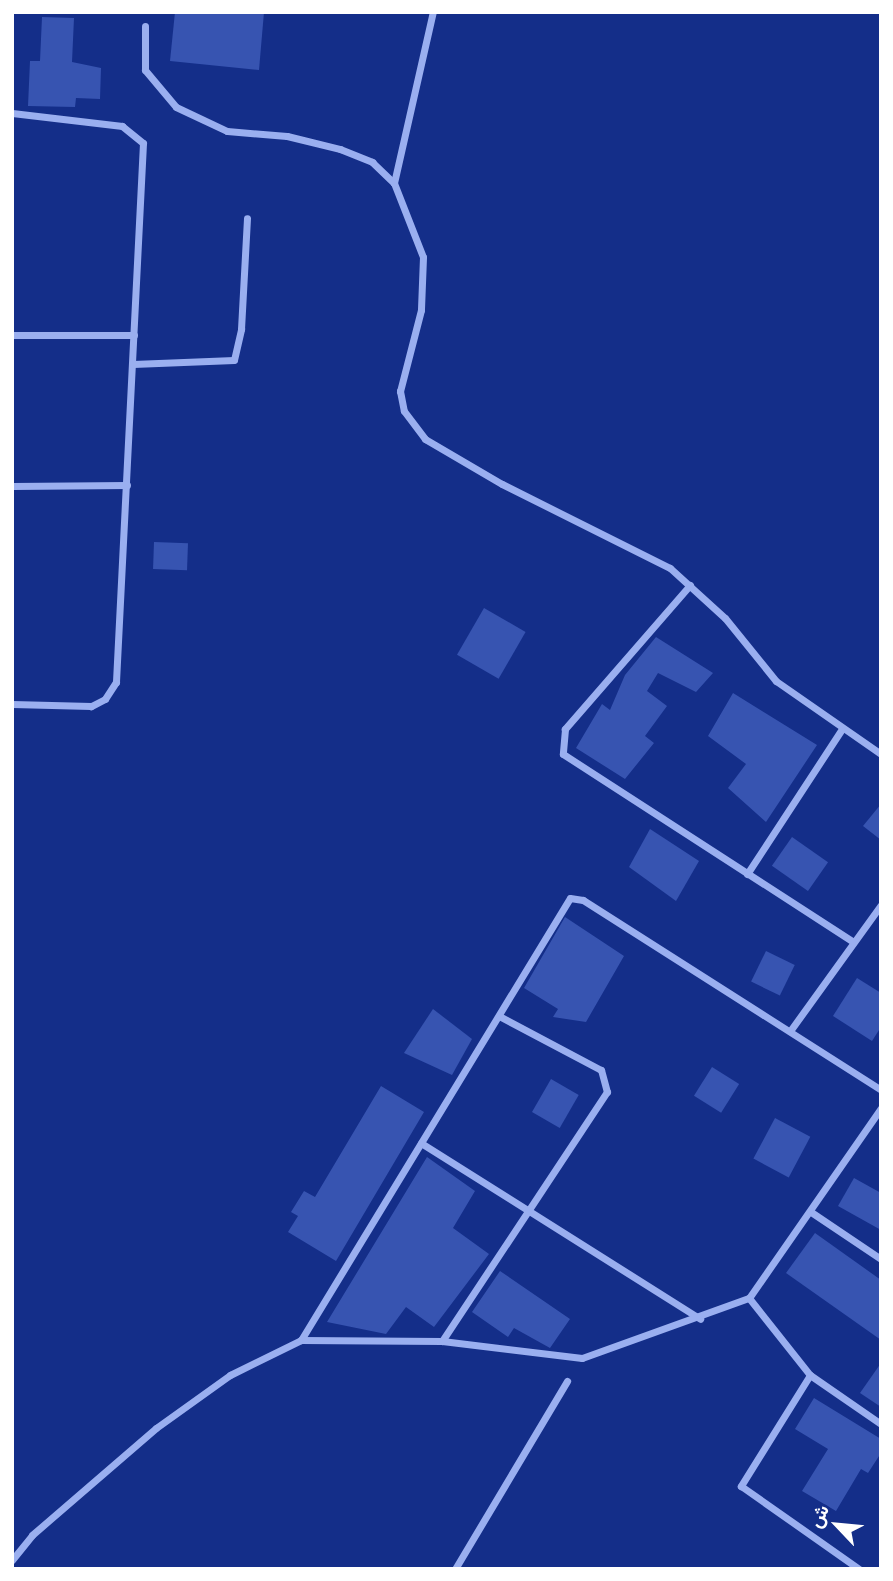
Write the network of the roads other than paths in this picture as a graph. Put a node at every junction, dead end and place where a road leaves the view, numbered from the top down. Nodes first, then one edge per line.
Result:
1 (433, 12) edge
2 (145, 26) dead end
3 (12, 113) edge
4 (394, 183) junction
5 (247, 218) dead end
6 (12, 335) edge
7 (134, 335) junction
8 (133, 364) junction
9 (127, 485) junction
10 (12, 486) edge
11 (690, 586) junction
12 (12, 704) edge
13 (842, 729) junction
14 (881, 754) edge
15 (747, 874) junction
16 (881, 905) edge
17 (854, 942) junction
18 (499, 1016) junction
19 (790, 1031) junction
20 (881, 1090) edge
21 (881, 1108) edge
22 (421, 1143) junction
23 (528, 1211) junction
24 (811, 1212) junction
25 (881, 1259) edge
26 (750, 1298) junction
27 (700, 1318) junction
28 (301, 1340) junction
29 (442, 1341) junction
30 (810, 1375) junction
31 (567, 1381) dead end
32 (881, 1424) edge
33 (12, 1560) edge
34 (455, 1569) edge
35 (859, 1569) edge

1 - 4 street
2 - 4 street
3 - 7 street
4 - 11 street
5 - 8 street
6 - 7 street
7 - 8 street
8 - 9 street
9 - 10 street
9 - 12 street
11 - 13 street
11 - 15 street
13 - 14 street
13 - 15 street
15 - 17 street
16 - 17 street
17 - 19 street
18 - 19 street
18 - 22 street
18 - 23 street
19 - 20 street
21 - 24 street
22 - 23 street
22 - 28 street
23 - 27 street
23 - 29 street
24 - 25 street
24 - 26 street
26 - 27 street
26 - 30 street
27 - 29 street
28 - 29 street
28 - 33 street
30 - 32 street
30 - 35 street
31 - 34 street

